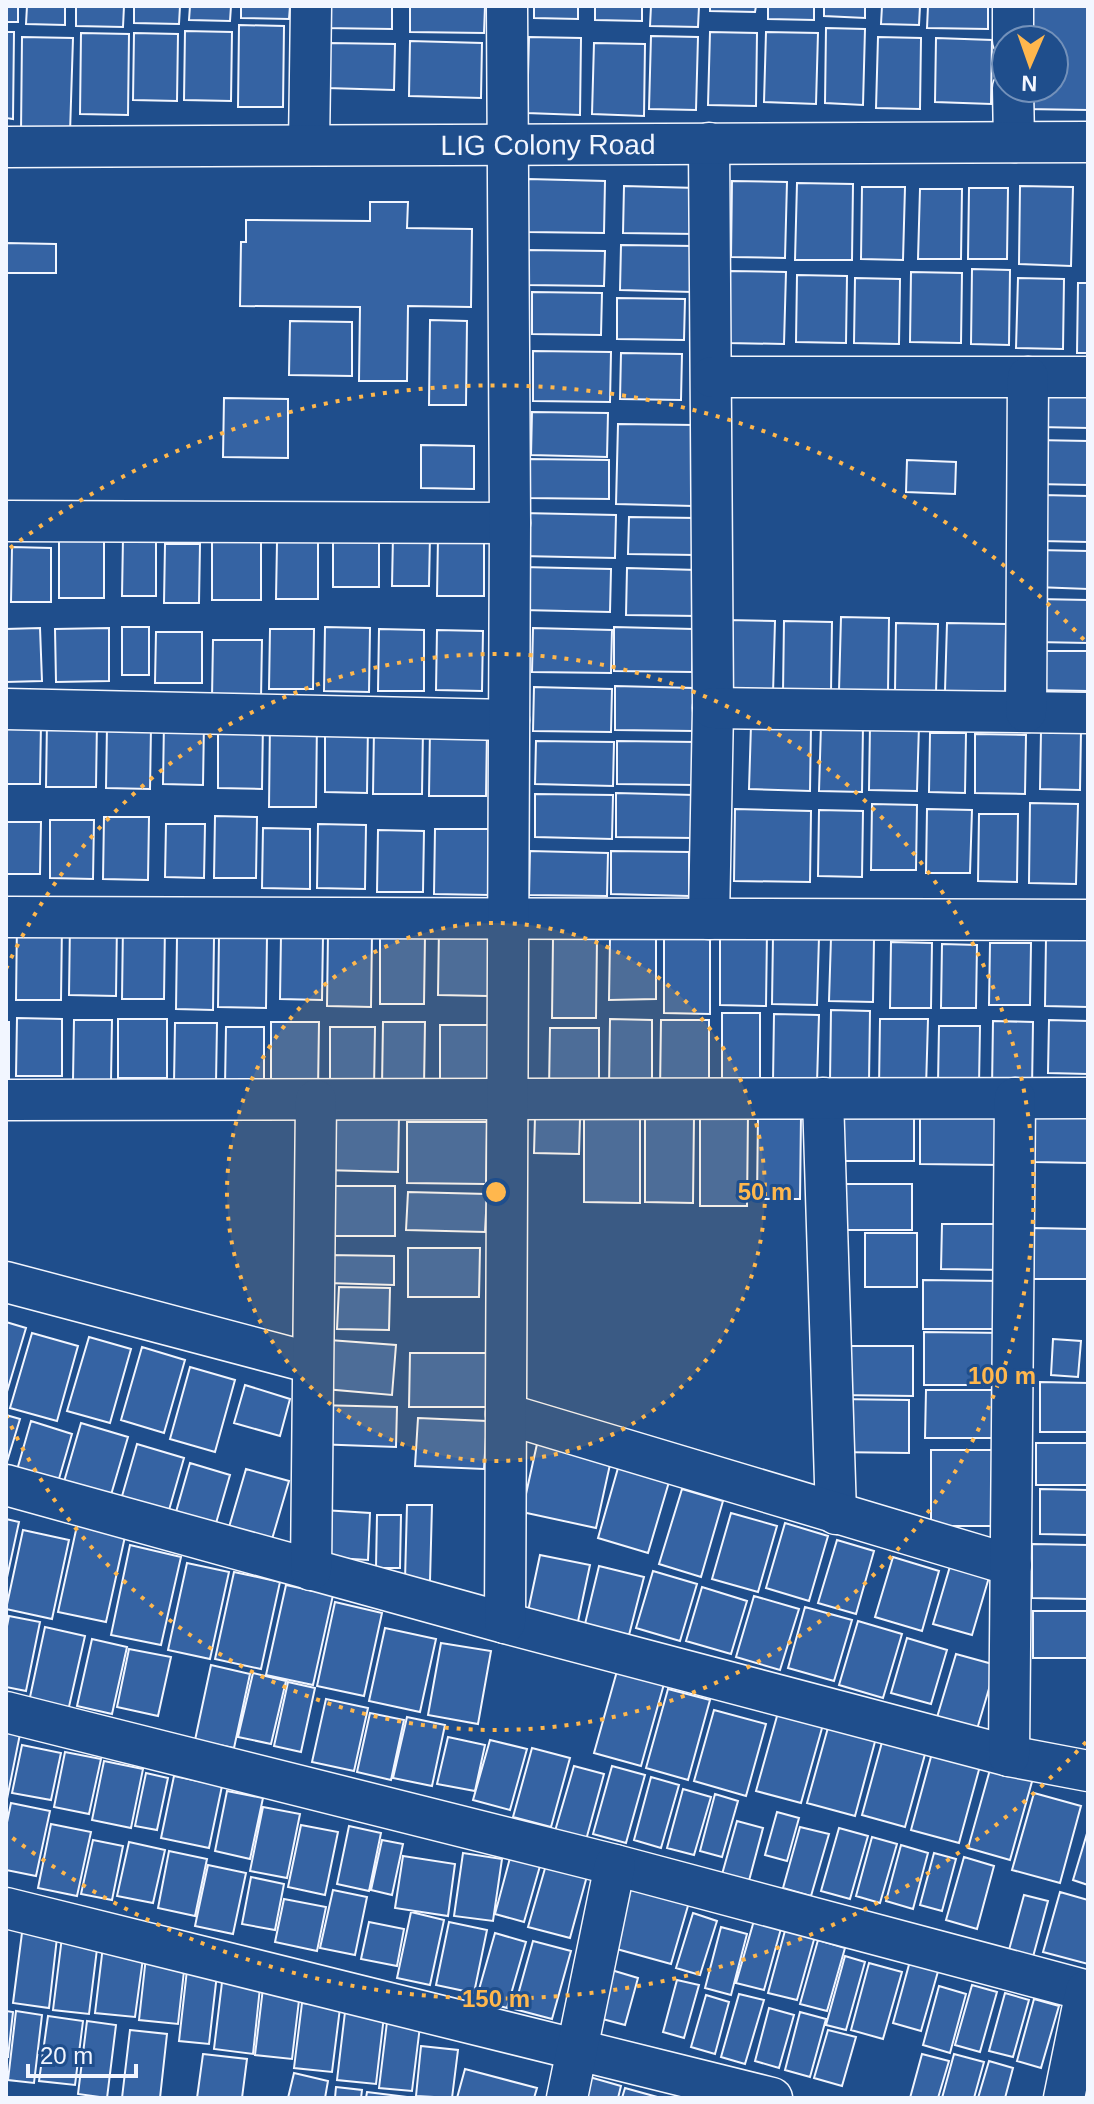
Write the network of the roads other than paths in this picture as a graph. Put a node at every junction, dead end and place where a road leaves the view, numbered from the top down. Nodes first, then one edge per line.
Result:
1 (311, 6) edge
2 (507, 6) edge
3 (1013, 104) edge
4 (1014, 142) junction
5 (1088, 142) edge
6 (709, 143) junction
7 (507, 144) junction
8 (309, 145) junction
9 (6, 147) edge
10 (712, 377) junction
11 (1028, 377) junction
12 (1088, 377) edge
13 (6, 521) edge
14 (510, 523) junction
15 (713, 708) junction
16 (6, 709) edge
17 (1026, 712) junction
18 (1088, 713) edge
19 (509, 720) junction
20 (6, 917) edge
21 (508, 918) junction
22 (709, 919) junction
23 (1088, 920) edge
24 (823, 1098) junction
25 (1015, 1098) junction
26 (1088, 1098) edge
27 (507, 1099) junction
28 (6, 1100) edge
29 (316, 1100) junction
30 (6, 1282) edge
31 (312, 1363) junction
32 (506, 1414) junction
33 (6, 1485) edge
34 (836, 1514) junction
35 (1011, 1565) junction
36 (311, 1570) junction
37 (505, 1623) junction
38 (6, 1712) edge
39 (1009, 1756) junction
40 (1088, 1771) edge
41 (615, 1865) junction
42 (6, 1908) edge
43 (1087, 1991) edge
44 (578, 2050) junction
45 (567, 2098) edge
46 (772, 2098) edge
47 (1064, 2098) edge

1 - 8 street
2 - 7 street
3 - 4 street
4 - 5 street, LIG Colony Road
4 - 6 street, LIG Colony Road
6 - 7 street, LIG Colony Road
6 - 10 street
7 - 8 street, LIG Colony Road
7 - 14 street
8 - 9 street, LIG Colony Road
10 - 11 street
10 - 15 street
11 - 12 street
11 - 17 street
13 - 14 street
14 - 19 street
15 - 17 street
15 - 22 street
16 - 19 street
17 - 18 street
19 - 21 street
20 - 21 street
21 - 22 street
21 - 27 street
22 - 23 street
24 - 25 street
24 - 27 street
24 - 34 street
25 - 26 street
25 - 35 street
27 - 29 street
27 - 32 street
28 - 29 street
29 - 31 street
30 - 31 street
31 - 36 street
32 - 34 street
32 - 37 street
33 - 36 street
34 - 35 street
35 - 39 street
36 - 37 street
37 - 39 street
38 - 41 street
39 - 40 street
41 - 43 street
41 - 44 street
42 - 44 street
43 - 47 street
44 - 45 street
44 - 46 street

